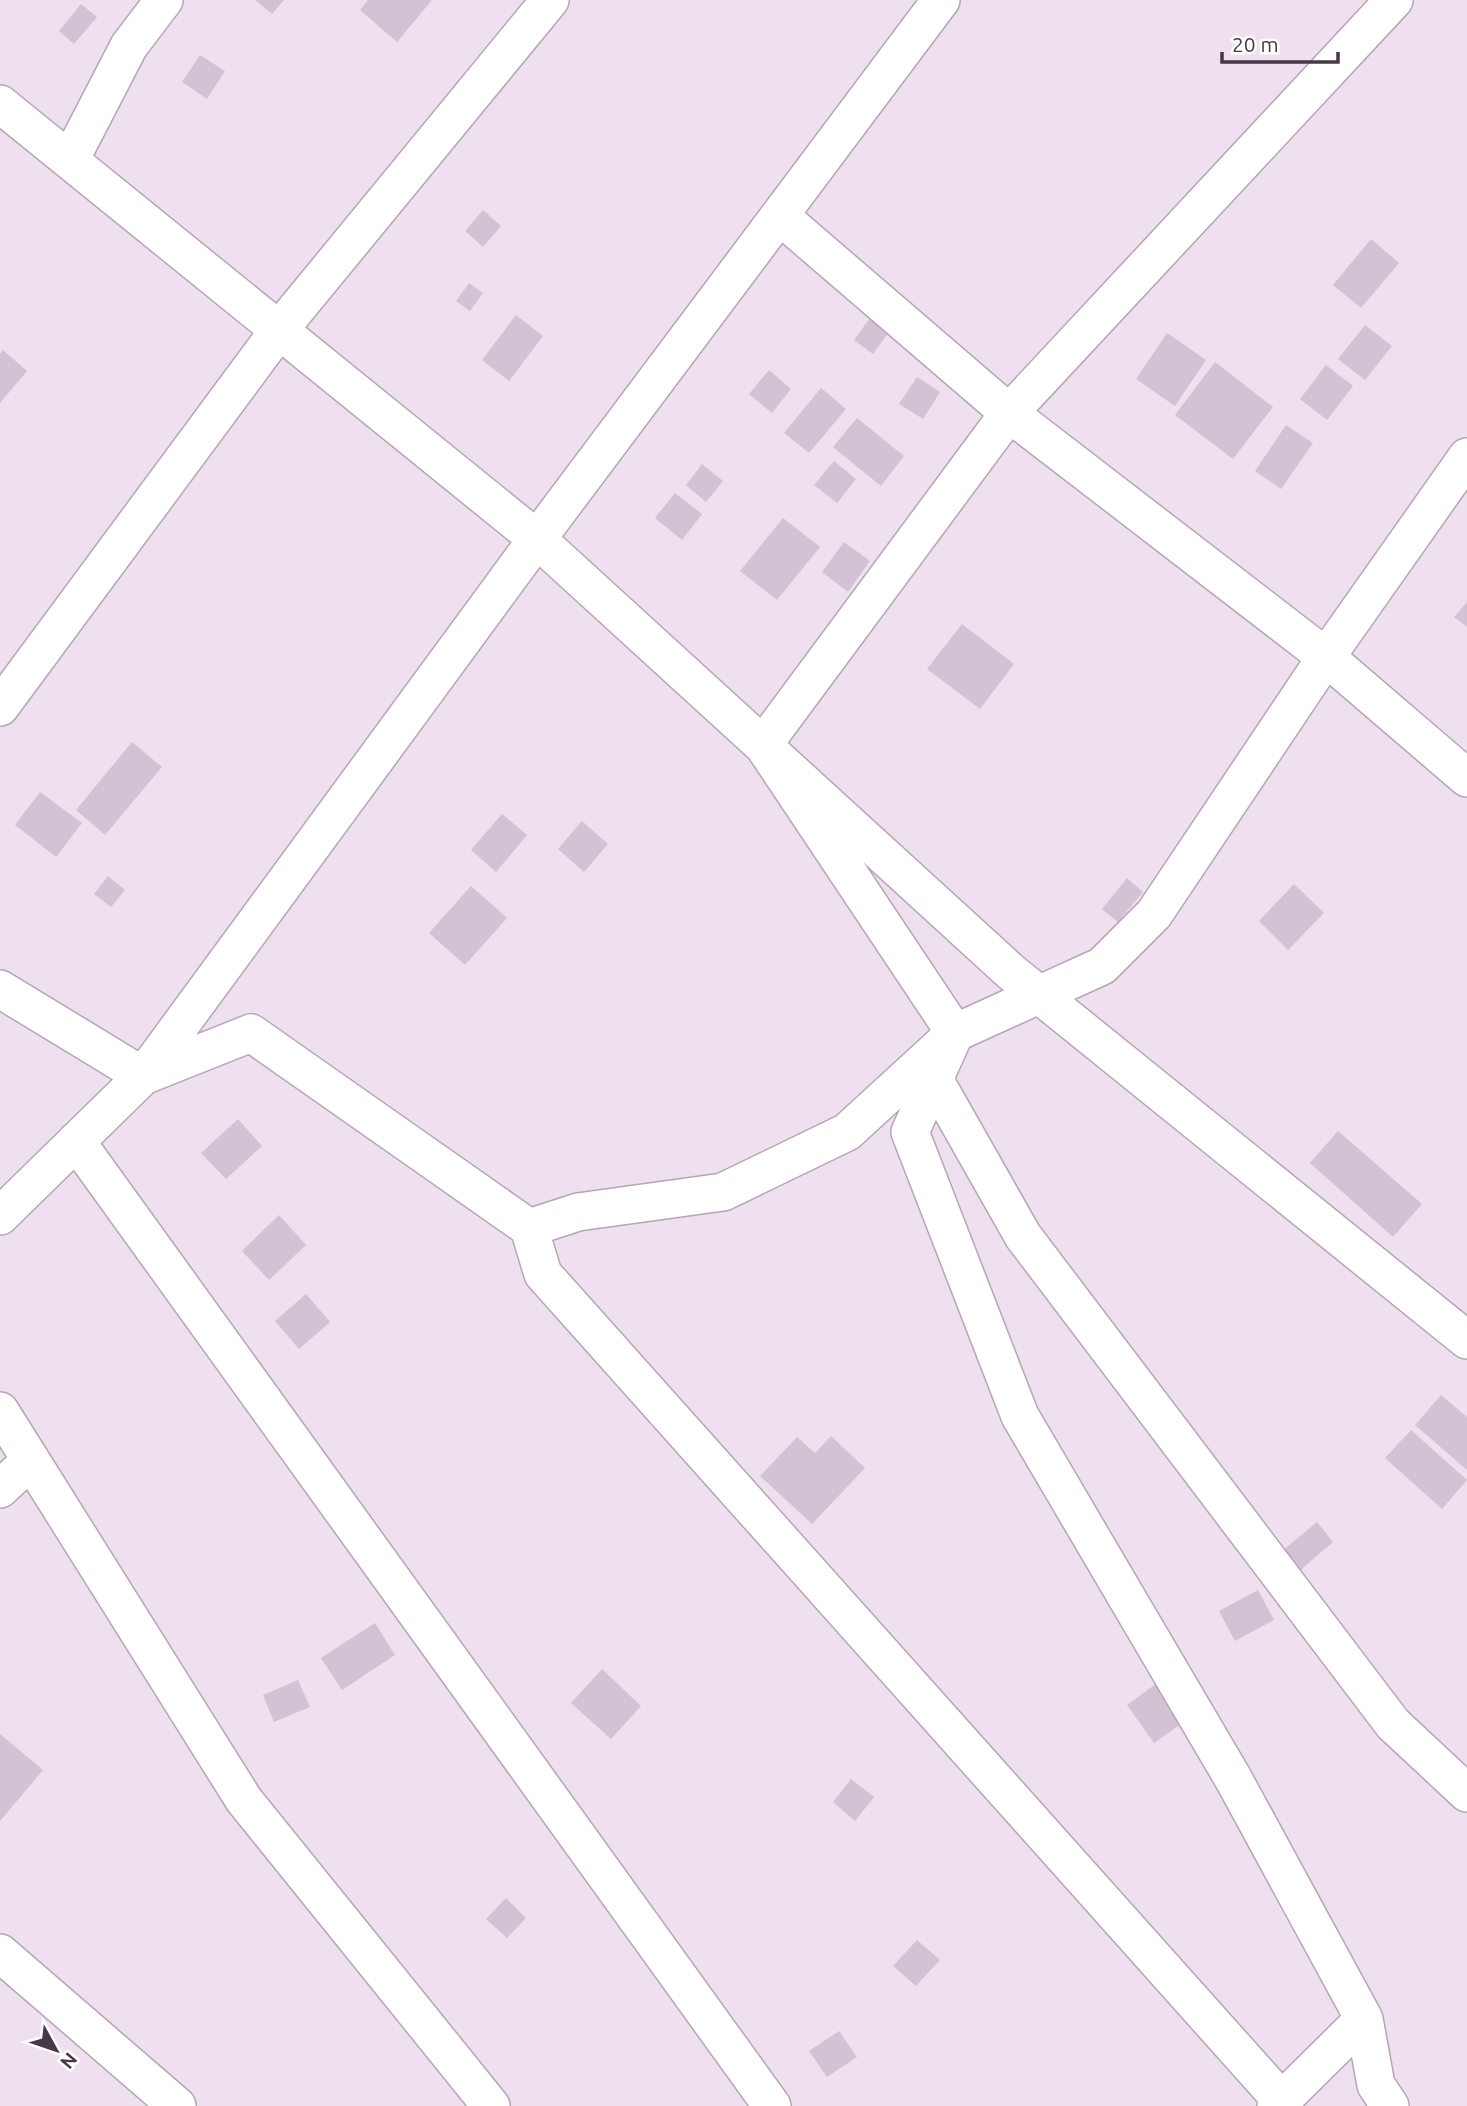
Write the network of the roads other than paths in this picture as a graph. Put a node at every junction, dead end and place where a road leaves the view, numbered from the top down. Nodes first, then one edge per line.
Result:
1 (164, 0) edge
2 (550, 0) edge
3 (941, 0) edge
4 (1394, 0) edge
5 (0, 104) edge
6 (70, 160) junction
7 (780, 216) junction
8 (279, 330) junction
9 (1009, 413) junction
10 (1467, 457) edge
11 (537, 539) junction
12 (1326, 657) junction
13 (12, 664) edge
14 (0, 707) edge
15 (763, 745) junction
16 (1467, 778) edge
17 (0, 989) edge
18 (1039, 995) junction
19 (956, 1033) junction
20 (143, 1076) junction
21 (934, 1079) junction
22 (76, 1141) junction
23 (0, 1216) edge
24 (530, 1228) junction
25 (1467, 1340) edge
26 (0, 1411) edge
27 (31, 1460) junction
28 (0, 1489) edge
29 (1467, 1793) edge
30 (0, 1953) edge
31 (1364, 2019) junction
32 (1279, 2103) edge
33 (177, 2106) edge
34 (491, 2106) edge
35 (772, 2106) edge
36 (1390, 2106) edge

1 - 6 street
2 - 8 street
3 - 7 street
4 - 9 street
5 - 6 street
6 - 8 street
7 - 9 street
7 - 11 street
8 - 11 street
8 - 13 street
9 - 12 street
9 - 15 street
10 - 12 street
11 - 15 street
11 - 20 street
12 - 16 street
12 - 18 street
13 - 14 street
15 - 18 street
15 - 19 street
17 - 20 street
18 - 19 street
18 - 25 street
19 - 21 street
19 - 24 street
20 - 22 street
20 - 24 street
21 - 29 street
21 - 31 street
22 - 23 street
22 - 35 street
24 - 32 street
26 - 27 street
27 - 28 street
27 - 34 street
30 - 33 street
31 - 32 street
31 - 36 street

